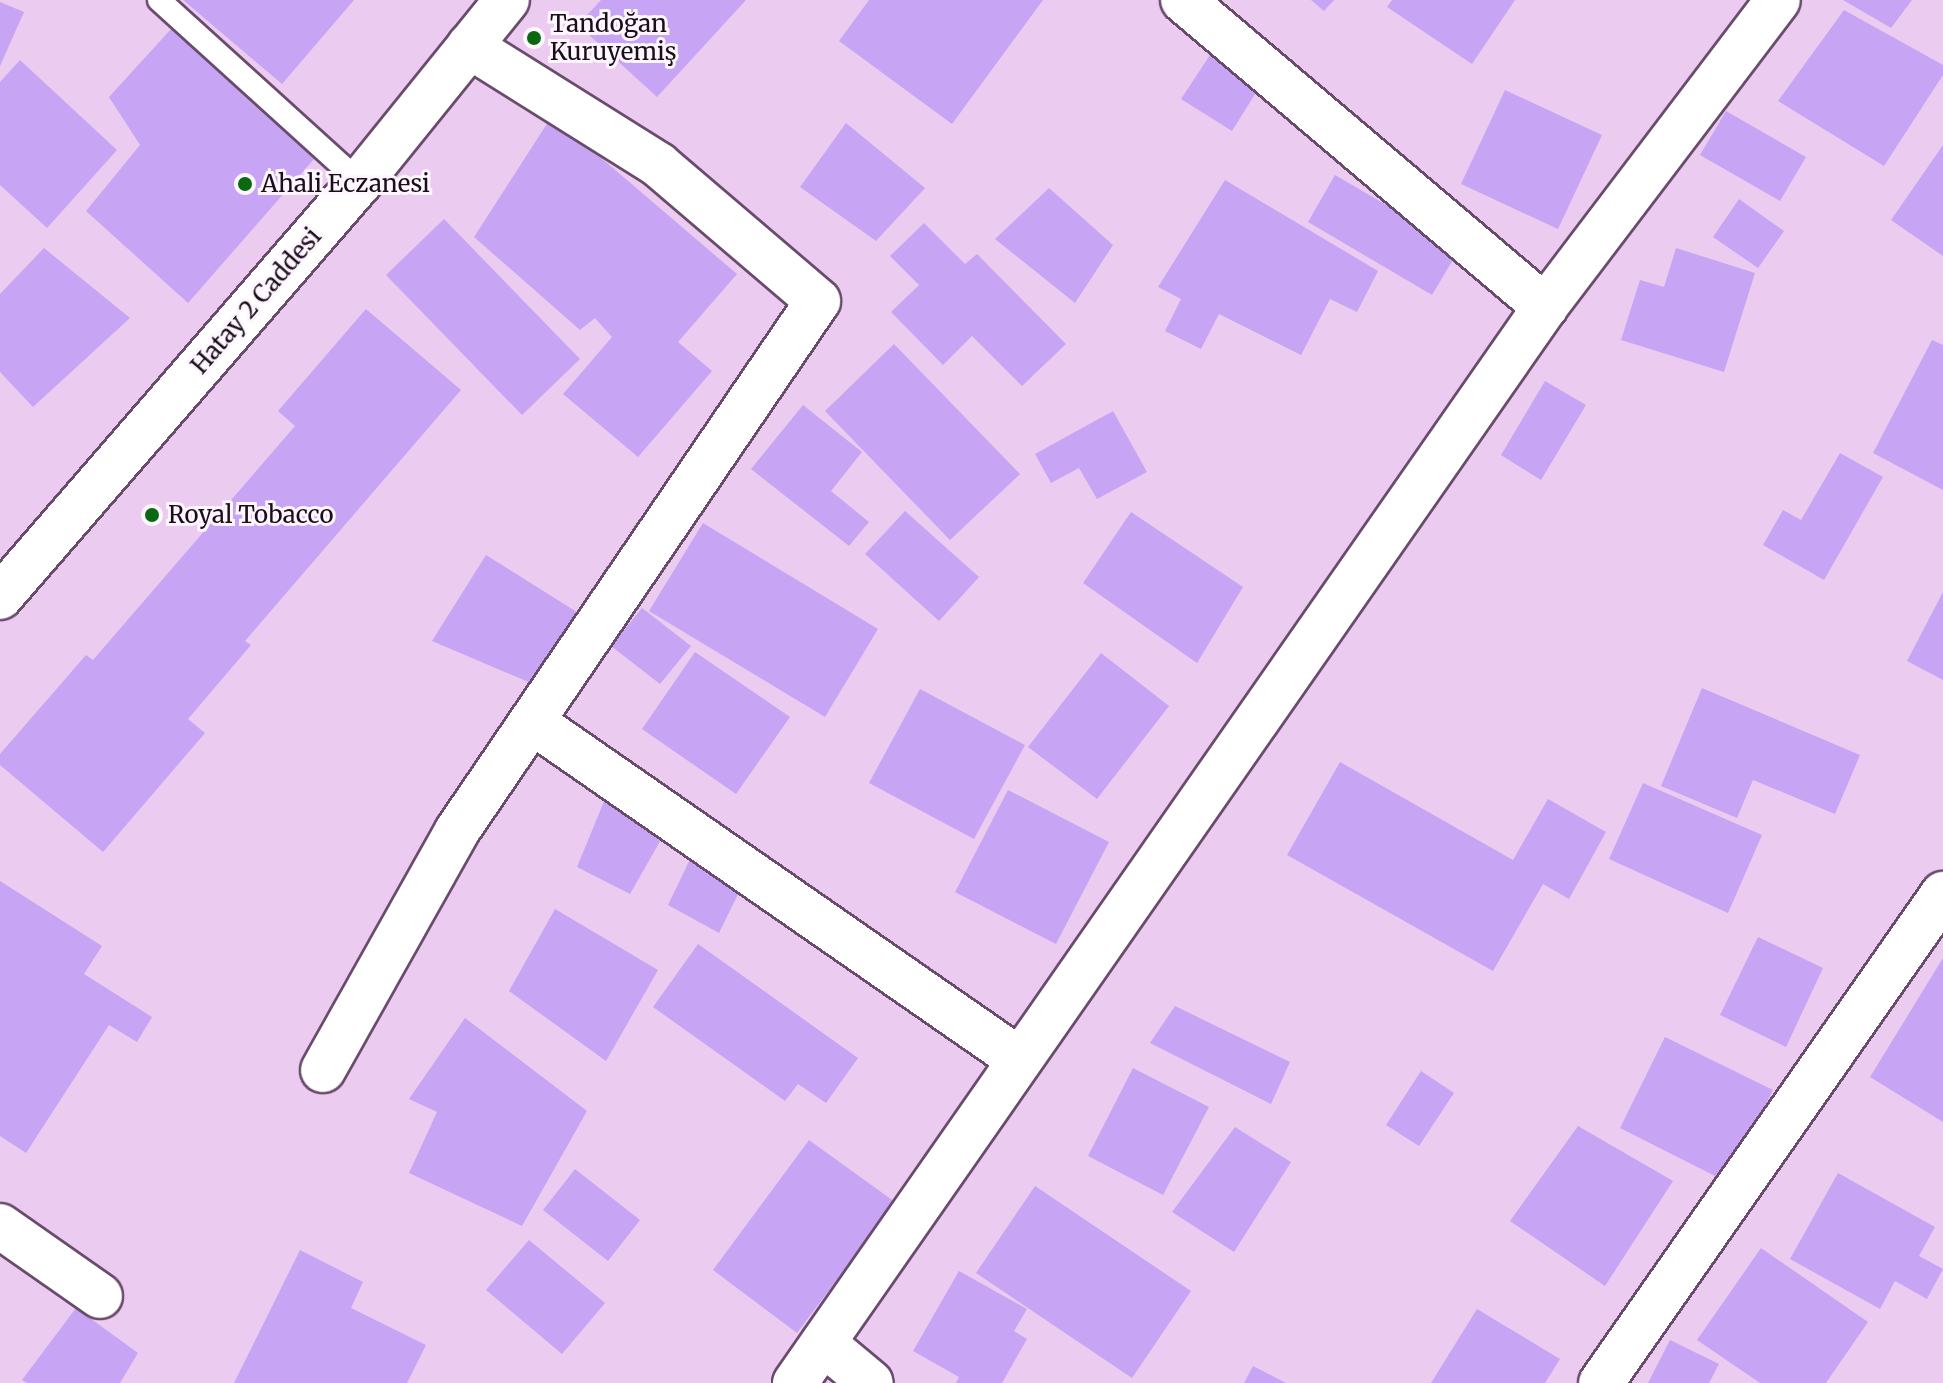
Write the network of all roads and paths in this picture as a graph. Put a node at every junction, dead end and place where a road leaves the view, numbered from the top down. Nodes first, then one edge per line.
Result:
1 (159, 0) edge
2 (507, 0) edge
3 (1183, 0) edge
4 (1778, 0) edge
5 (469, 46) junction
6 (360, 182) junction
7 (1545, 307) junction
8 (0, 597) edge
9 (534, 723) junction
10 (1943, 894) edge
11 (1020, 1060) junction
12 (323, 1070) dead end
13 (0, 1226) edge
14 (100, 1296) dead end
15 (823, 1343) junction
16 (795, 1383) edge
17 (871, 1383) edge
18 (1601, 1383) edge

1 - 6 lane
2 - 5 street, Hatay 2 Caddesi
3 - 7 street
4 - 7 street
5 - 6 street, Hatay 2 Caddesi
5 - 9 street
6 - 8 street, Hatay 2 Caddesi
7 - 11 street
9 - 11 street
9 - 12 street
10 - 18 street
11 - 15 street
13 - 14 street
15 - 16 street
15 - 17 street

